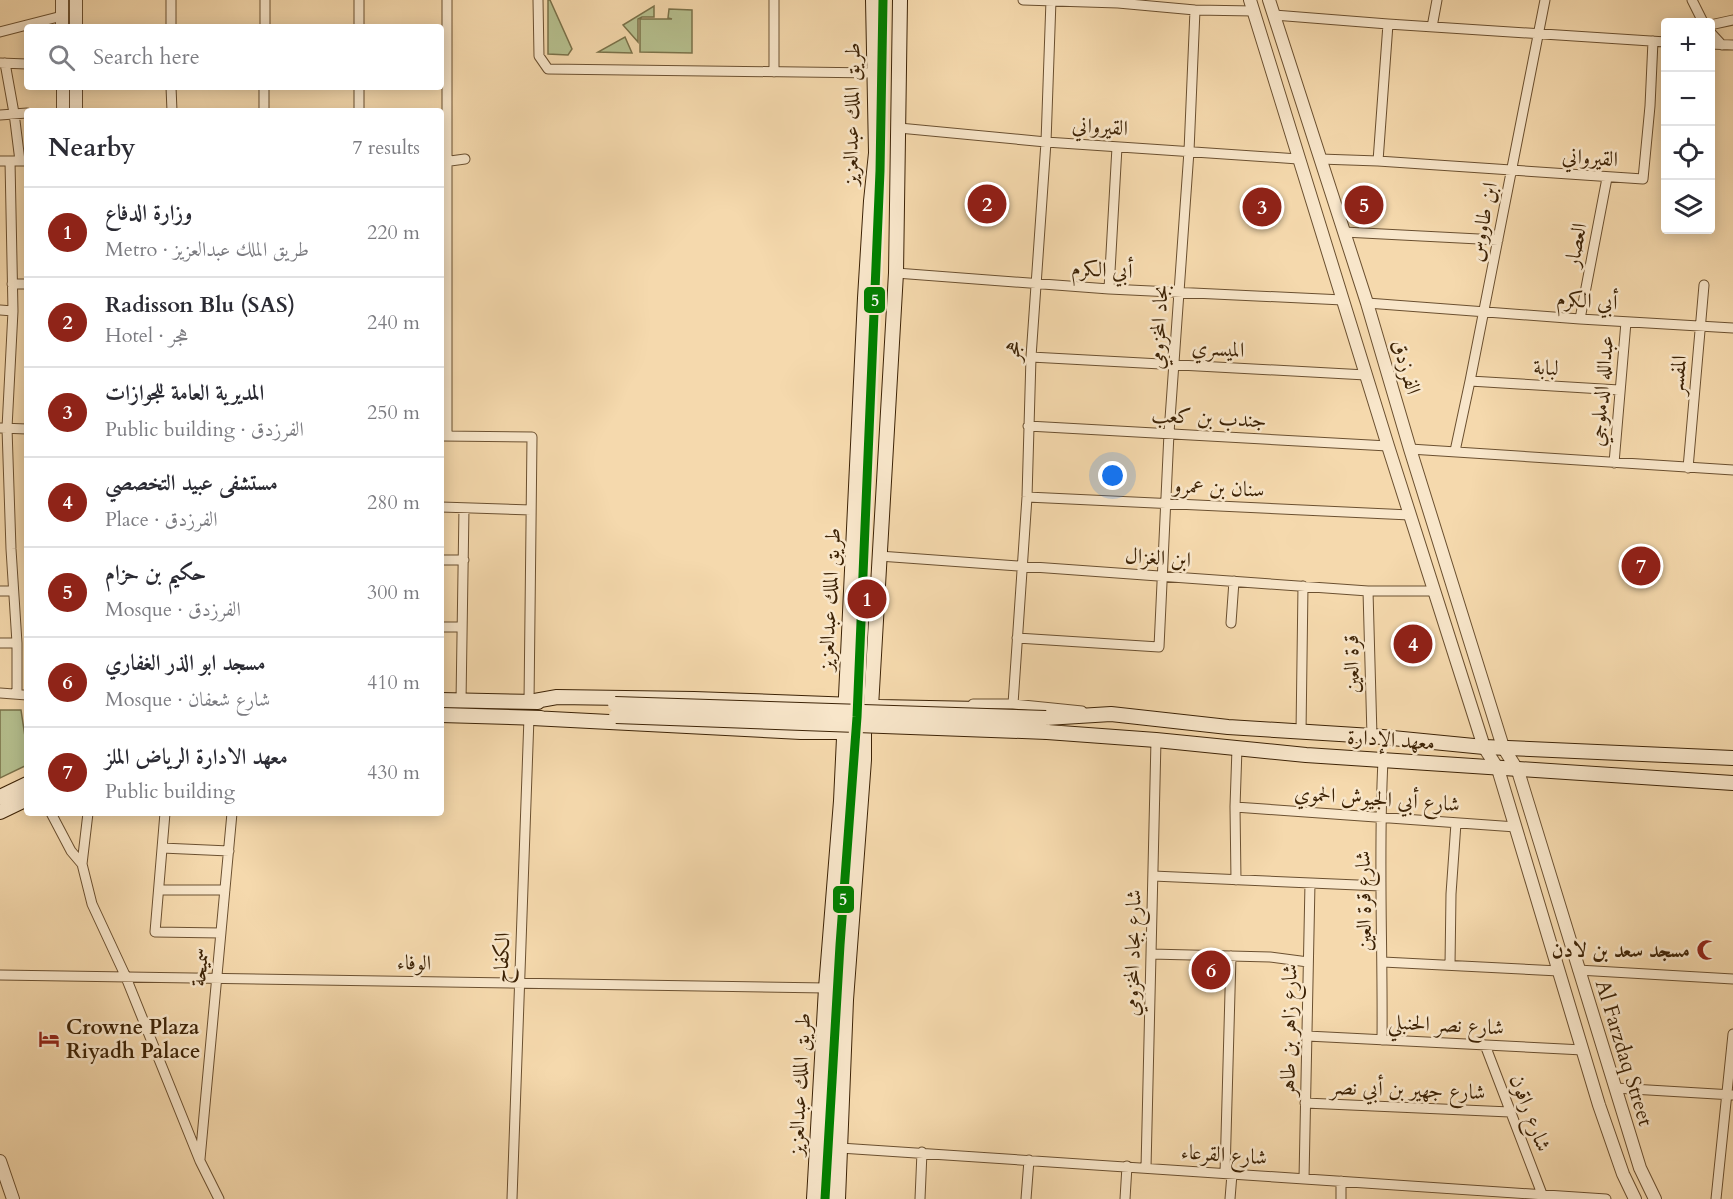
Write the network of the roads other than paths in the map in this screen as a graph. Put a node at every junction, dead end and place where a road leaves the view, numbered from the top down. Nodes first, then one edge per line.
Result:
1 (62, 0) edge
2 (76, 0) edge
3 (171, 0) edge
4 (265, 0) edge
5 (359, 0) edge
6 (447, 0) edge
7 (538, 0) edge
8 (774, 0) edge
9 (873, 0) edge
10 (900, 0) edge
11 (1023, 0) edge
12 (1269, 0) edge
13 (1437, 0) edge
14 (1545, 0) edge
15 (1692, 0) edge
16 (1051, 1) edge
17 (1118, 1) edge
18 (1252, 5) edge
19 (1195, 10) junction
20 (1274, 15) junction
21 (1701, 18) edge
22 (1733, 20) edge
23 (62, 22) edge
24 (76, 24) edge
25 (171, 24) edge
26 (265, 24) edge
27 (359, 24) edge
28 (1388, 24) junction
29 (1715, 25) edge
30 (1432, 27) junction
31 (24, 28) edge
32 (0, 32) edge
33 (1537, 32) junction
34 (1715, 37) edge
35 (1653, 41) junction
36 (1661, 42) edge
37 (1715, 44) edge
38 (1722, 45) junction
39 (1733, 45) edge
40 (2, 63) edge
41 (24, 64) edge
42 (444, 69) edge
43 (774, 72) junction
44 (874, 73) junction
45 (63, 90) edge
46 (76, 90) edge
47 (171, 90) edge
48 (264, 90) edge
49 (359, 90) edge
50 (62, 108) edge
51 (76, 108) edge
52 (171, 108) edge
53 (264, 108) edge
54 (359, 108) edge
55 (14, 113) junction
56 (24, 113) edge
57 (0, 115) edge
58 (899, 128) junction
59 (1046, 142) junction
60 (1117, 147) junction
61 (1189, 151) junction
62 (465, 159) dead end
63 (1298, 159) junction
64 (1320, 159) junction
65 (14, 161) edge
66 (1378, 161) junction
67 (444, 162) edge
68 (1511, 170) junction
69 (1607, 178) junction
70 (444, 216) edge
71 (1344, 232) junction
72 (1498, 240) junction
73 (444, 255) edge
74 (0, 256) edge
75 (11, 256) junction
76 (896, 273) junction
77 (12, 284) junction
78 (24, 284) edge
79 (1036, 284) junction
80 (1704, 285) dead end
81 (1109, 288) junction
82 (444, 290) edge
83 (1179, 291) junction
84 (1343, 300) junction
85 (1367, 303) junction
86 (0, 310) edge
87 (13, 311) junction
88 (1484, 311) junction
89 (1580, 319) junction
90 (1626, 322) junction
91 (1701, 326) junction
92 (1733, 328) edge
93 (444, 342) edge
94 (1031, 357) junction
95 (1175, 365) junction
96 (444, 368) edge
97 (1366, 375) junction
98 (1470, 381) junction
99 (1619, 390) junction
100 (1028, 426) junction
101 (4, 428) edge
102 (24, 429) edge
103 (1169, 433) junction
104 (444, 436) edge
105 (1388, 446) junction
106 (1410, 449) junction
107 (1455, 452) junction
108 (1614, 464) junction
109 (1688, 468) junction
110 (1733, 470) edge
111 (1027, 497) junction
112 (1166, 504) junction
113 (444, 507) edge
114 (464, 508) junction
115 (531, 510) junction
116 (1410, 515) junction
117 (11, 549) junction
118 (0, 550) edge
119 (879, 556) junction
120 (444, 560) edge
121 (464, 560) junction
122 (1022, 566) junction
123 (1162, 576) junction
124 (1234, 581) junction
125 (1303, 586) junction
126 (0, 591) edge
127 (13, 591) junction
128 (1368, 591) junction
129 (1435, 591) junction
130 (1231, 623) dead end
131 (444, 627) edge
132 (461, 627) junction
133 (1017, 638) junction
134 (0, 643) edge
135 (17, 643) junction
136 (0, 693) edge
137 (22, 694) edge
138 (630, 698) junction
139 (444, 700) edge
140 (461, 701) junction
141 (529, 702) junction
142 (846, 702) junction
143 (804, 703) junction
144 (871, 704) junction
145 (1013, 704) junction
146 (904, 706) junction
147 (616, 710) junction
148 (1111, 714) junction
149 (444, 715) edge
150 (530, 718) junction
151 (1046, 725) junction
152 (906, 729) junction
153 (845, 731) junction
154 (796, 732) junction
155 (1301, 732) junction
156 (864, 734) junction
157 (1372, 736) junction
158 (1155, 740) junction
159 (1484, 747) junction
160 (1503, 747) junction
161 (1236, 748) junction
162 (1733, 758) edge
163 (1383, 761) junction
164 (1498, 769) junction
165 (1518, 771) junction
166 (1733, 783) edge
167 (24, 785) edge
168 (0, 797) edge
169 (24, 800) edge
170 (1234, 807) junction
171 (0, 812) edge
172 (53, 816) edge
173 (88, 816) edge
174 (165, 816) edge
175 (232, 816) edge
176 (1380, 817) junction
177 (1456, 823) junction
178 (1516, 827) junction
179 (162, 848) junction
180 (229, 851) junction
181 (82, 864) junction
182 (1153, 876) junction
183 (1236, 880) junction
184 (1310, 883) junction
185 (1381, 886) junction
186 (159, 890) junction
187 (225, 890) junction
188 (221, 933) junction
189 (1151, 954) junction
190 (1231, 956) junction
191 (1308, 962) junction
192 (1383, 962) junction
193 (1450, 965) junction
194 (1578, 970) junction
195 (1559, 971) junction
196 (0, 975) edge
197 (124, 975) junction
198 (217, 977) junction
199 (1733, 979) edge
200 (519, 982) junction
201 (826, 988) junction
202 (1733, 1034) edge
203 (1307, 1036) junction
204 (1382, 1040) junction
205 (1485, 1045) junction
206 (1583, 1050) junction
207 (1615, 1088) junction
208 (842, 1093) junction
209 (1730, 1095) edge
210 (1305, 1104) junction
211 (1510, 1112) junction
212 (840, 1148) junction
213 (922, 1152) junction
214 (1029, 1160) junction
215 (0, 1161) edge
216 (200, 1161) junction
217 (1127, 1166) junction
218 (1146, 1168) junction
219 (1229, 1173) junction
220 (1304, 1179) junction
221 (1341, 1181) junction
222 (1437, 1188) junction
223 (1542, 1194) junction
224 (1632, 1195) edge
225 (14, 1199) edge
226 (219, 1199) edge
227 (512, 1199) edge
228 (814, 1199) edge
229 (833, 1199) edge
230 (838, 1199) edge
231 (920, 1199) edge
232 (1026, 1199) edge
233 (1125, 1199) edge
234 (1230, 1199) edge
235 (1341, 1199) edge
236 (1438, 1199) edge
237 (1606, 1199) edge
238 (1655, 1199) edge
239 (1716, 1199) edge

1 - 23 street
2 - 24 street
3 - 25 street
4 - 26 street
5 - 27 street
6 - 42 street
7 - 43 street
8 - 43 street
9 - 44 main road, طريق الملك عبدالعزيز
10 - 58 main road, طريق الملك عبدالعزيز
11 - 16 street
12 - 20 street, الفرزدق
13 - 30 street
14 - 33 street, ابن طاووس
15 - 21 street
16 - 17 street
16 - 59 street, هجر
17 - 19 street
18 - 19 street
18 - 63 street, الفرزدق
19 - 61 street, بجاد المخزومي
20 - 28 street
20 - 64 street, الفرزدق
22 - 29 street
28 - 30 street
28 - 66 street
30 - 33 street
31 - 32 street
33 - 35 street
33 - 68 street, ابن طاووس
34 - 38 street
35 - 36 street
35 - 69 street, القيرواني
37 - 38 street
38 - 39 street
40 - 41 street
40 - 55 street
42 - 67 street
43 - 44 street
44 - 142 main road, طريق الملك عبدالعزيز
45 - 50 street
46 - 51 street
47 - 52 street
48 - 53 street
49 - 54 street
55 - 56 street
55 - 57 street
55 - 65 street
58 - 59 street, القيرواني
58 - 76 main road, طريق الملك عبدالعزيز
59 - 60 street, القيرواني
59 - 79 street, هجر
60 - 61 street, القيرواني
60 - 81 street
61 - 63 street, القيرواني
61 - 83 street, بجاد المخزومي
62 - 67 street
63 - 84 street, الفرزدق
64 - 66 street, القيرواني
64 - 71 street, الفرزدق
65 - 75 street
66 - 68 street, القيرواني
67 - 70 street
68 - 69 street, القيرواني
68 - 72 street, ابن طاووس
69 - 89 street, العصار
70 - 73 street
71 - 72 street
71 - 85 street, الفرزدق
72 - 88 street, ابن طاووس
73 - 82 street
74 - 75 street
75 - 77 street
76 - 79 street, أبي الكرم
76 - 119 main road, طريق الملك عبدالعزيز
77 - 78 street
77 - 87 street
79 - 81 street, أبي الكرم
79 - 94 street, هجر
80 - 91 street, المفسر
81 - 83 street, أبي الكرم
82 - 93 street
83 - 84 street, أبي الكرم
83 - 95 street, بجاد المخزومي
84 - 97 street, الفرزدق
85 - 88 street, أبي الكرم
85 - 106 street, الفرزدق
86 - 87 street
87 - 101 street
88 - 89 street, أبي الكرم
88 - 98 street, ابن طاووس
89 - 90 street, أبي الكرم
90 - 91 street, أبي الكرم
90 - 99 street, عبدالله الدملوجي
91 - 92 street, أبي الكرم
91 - 109 street, المفسر
93 - 96 street
94 - 95 street, الميسري
94 - 100 street, هجر
95 - 97 street, الميسري
95 - 103 street, بجاد المخزومي
96 - 104 street
97 - 105 street, الفرزدق
98 - 99 street, لبابة
98 - 107 street, ابن طاووس
99 - 108 street, عبدالله الدملوجي
100 - 103 street, جندب بن كعب
100 - 111 street, هجر
101 - 102 street
101 - 117 street
103 - 105 street, جندب بن كعب
103 - 112 street, بجاد المخزومي
104 - 115 street
105 - 116 street, الفرزدق
106 - 107 street
106 - 160 street, الفرزدق
107 - 108 street
108 - 109 street
109 - 110 street
111 - 112 street, سنان بن عمرو
111 - 122 street, هجر
112 - 116 street, سنان بن عمرو
112 - 123 street, بجاد المخزومي
113 - 114 street
114 - 115 street
114 - 121 street
115 - 141 street
116 - 129 street, الفرزدق
117 - 118 street
117 - 127 street
119 - 122 street, ابن الغزال
119 - 144 main road, طريق الملك عبدالعزيز
120 - 121 street
121 - 132 street
122 - 123 street, ابن الغزال
122 - 133 street, هجر
123 - 124 street, ابن الغزال
123 - 133 street, بجاد المخزومي
124 - 125 street, ابن الغزال
124 - 130 street
125 - 128 street, ابن الغزال
125 - 155 street
126 - 127 street
127 - 135 street
128 - 129 street, ابن الغزال
128 - 157 street, قرة العين
129 - 159 street, الفرزدق
131 - 132 street
132 - 140 street
133 - 145 street, هجر
134 - 135 street
135 - 137 street
136 - 137 street
138 - 141 main road
138 - 142 street
138 - 143 main road
139 - 140 main road
140 - 141 main road
141 - 147 main road
142 - 143 main road
142 - 144 main road
142 - 153 main road, طريق الملك عبدالعزيز
143 - 154 main road
144 - 145 street
144 - 146 main road
144 - 156 main road, طريق الملك عبدالعزيز
145 - 148 street
146 - 148 main road
146 - 152 main road
147 - 150 main road
147 - 151 main road, bridge
148 - 151 main road, معهد الإدارة
148 - 155 main road, معهد الإدارة
149 - 150 main road
150 - 154 main road
150 - 200 street, الكفاح
151 - 158 main road, معهد الإدارة
152 - 156 main road
152 - 158 main road
153 - 154 main road
153 - 156 main road
153 - 201 main road, طريق الملك عبدالعزيز
155 - 157 main road, معهد الإدارة
156 - 208 main road, طريق الملك عبدالعزيز
157 - 159 main road, معهد الإدارة
158 - 161 main road, معهد الإدارة
158 - 182 street, شارع بجاد المخزومي
159 - 160 main road, معهد الإدارة
159 - 164 street, Al Farzdaq Street
160 - 162 main road, معهد الإدارة
160 - 165 street, Al Farzdaq Street
161 - 163 main road, معهد الإدارة
161 - 170 street
163 - 164 main road, معهد الإدارة
163 - 176 street, شارع قرة العين
164 - 165 main road, معهد الإدارة
164 - 178 street, Al Farzdaq Street
165 - 166 main road, معهد الإدارة
165 - 194 street, Al Farzdaq Street
167 - 168 main road
169 - 171 main road
170 - 176 street, شارع أبي الجيوش الحموي
170 - 183 street
172 - 181 street
173 - 181 street
174 - 179 street
175 - 180 street, سميحة
176 - 177 street, شارع أبي الجيوش الحموي
176 - 185 street, شارع قرة العين
177 - 178 street, شارع أبي الجيوش الحموي
177 - 193 street
178 - 195 street, Al Farzdaq Street
179 - 180 street
179 - 186 street
180 - 187 street, سميحة
181 - 197 street
182 - 183 street
182 - 189 street, شارع بجاد المخزومي
183 - 184 street
184 - 185 street
184 - 191 street, شارع زاهر بن طاهر
185 - 192 street, شارع قرة العين
186 - 187 street
186 - 188 street
187 - 188 street, سميحة
188 - 198 street, سميحة
189 - 190 street
189 - 218 street, شارع بجاد المخزومي
190 - 191 street
190 - 219 street
191 - 203 street, شارع زاهر بن طاهر
192 - 193 street
192 - 204 street, شارع قرة العين
193 - 195 street
194 - 199 street
194 - 207 street, Al Farzdaq Street
195 - 206 street, Al Farzdaq Street
196 - 197 street, الوفاء
197 - 198 street, الوفاء
197 - 216 street
198 - 200 street, الوفاء
198 - 216 street, سميحة
200 - 201 street, الوفاء
200 - 227 street, الكفاح
201 - 228 main road, طريق الملك عبدالعزيز
202 - 209 street
203 - 204 street, شارع نصر الحنبلي
203 - 210 street, شارع زاهر بن طاهر
204 - 205 street, شارع نصر الحنبلي
205 - 206 street, شارع نصر الحنبلي
205 - 211 street, شارع راقون
206 - 224 street, Al Farzdaq Street
207 - 209 street
207 - 238 street, Al Farzdaq Street
208 - 212 main road, طريق الملك عبدالعزيز
208 - 229 main road
209 - 239 street
210 - 211 street, شارع جهير بن أبي نصر
210 - 220 street, شارع زاهر بن طاهر
211 - 223 street, شارع راقون
212 - 213 street, شارع القرعاء
212 - 230 main road, طريق الملك عبدالعزيز
213 - 214 street, شارع القرعاء
213 - 231 street
214 - 217 street, شارع القرعاء
214 - 232 street
215 - 225 street
216 - 226 street
217 - 218 street, شارع القرعاء
217 - 233 street
218 - 219 street, شارع القرعاء
219 - 220 street, شارع القرعاء
219 - 234 street
220 - 221 street, شارع القرعاء
221 - 222 street, شارع القرعاء
221 - 235 street
222 - 223 street, شارع القرعاء
222 - 236 street
223 - 237 street, شارع القرعاء

